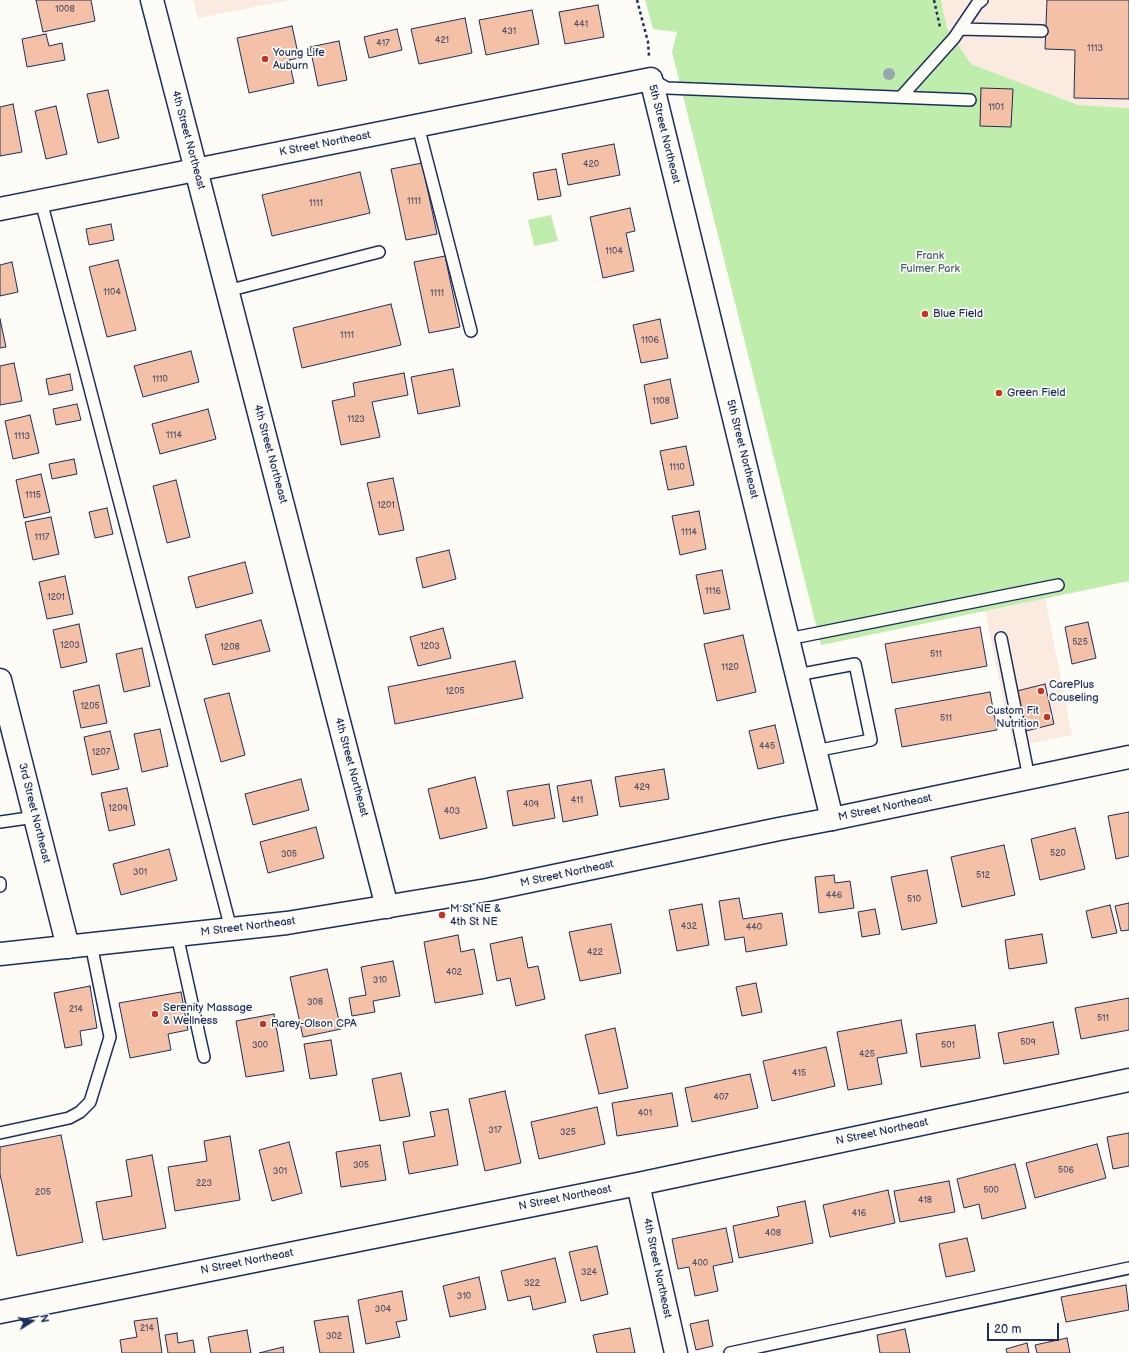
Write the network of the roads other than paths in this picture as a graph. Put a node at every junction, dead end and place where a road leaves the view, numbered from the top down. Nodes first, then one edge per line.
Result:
1 (152, 0) edge
2 (982, 0) edge
3 (960, 29) junction
4 (1042, 32) dead end
5 (651, 79) junction
6 (901, 97) junction
7 (970, 100) dead end
8 (418, 126) junction
9 (196, 171) junction
10 (41, 201) junction
11 (0, 209) edge
12 (380, 252) dead end
13 (227, 291) junction
14 (471, 331) dead end
15 (1058, 585) dead end
16 (1001, 638) dead end
17 (788, 639) junction
18 (797, 675) junction
19 (0, 680) edge
20 (815, 751) junction
21 (1129, 757) edge
22 (1029, 778) junction
23 (35, 817) junction
24 (832, 819) junction
25 (0, 822) edge
26 (387, 907) junction
27 (231, 929) junction
28 (177, 935) junction
29 (91, 944) junction
30 (68, 947) junction
31 (0, 954) edge
32 (204, 1057) dead end
33 (1129, 1080) edge
34 (0, 1133) edge
35 (638, 1184) junction
36 (1129, 1268) edge
37 (0, 1312) edge
38 (676, 1353) edge
39 (730, 1353) edge

1 - 9 street, 4th Street Northeast
2 - 3 lane
3 - 4 lane
3 - 6 lane
5 - 6 lane
5 - 8 street, K Street Northeast
5 - 17 street, 5th Street Northeast
6 - 7 lane
8 - 9 street, K Street Northeast
8 - 14 lane
9 - 10 street, K Street Northeast
9 - 13 street, 4th Street Northeast
10 - 11 street, K Street Northeast
10 - 27 lane
12 - 13 lane
13 - 26 street, 4th Street Northeast
15 - 17 lane
16 - 22 lane
17 - 18 street, 5th Street Northeast
18 - 20 street, 5th Street Northeast
18 - 20 lane
19 - 23 street, 3rd Street Northeast
20 - 24 street, 5th Street Northeast
21 - 22 street, M Street Northeast
22 - 24 street, M Street Northeast
23 - 25 lane
23 - 30 street, 3rd Street Northeast
24 - 26 street, M Street Northeast
26 - 27 street, M Street Northeast
27 - 28 street, M Street Northeast
28 - 29 street, M Street Northeast
28 - 32 lane
29 - 30 street, M Street Northeast
29 - 34 lane
30 - 31 street, M Street Northeast
33 - 35 street, N Street Northeast
35 - 37 street, N Street Northeast
35 - 38 street, 4th Street Northeast
36 - 39 lane

